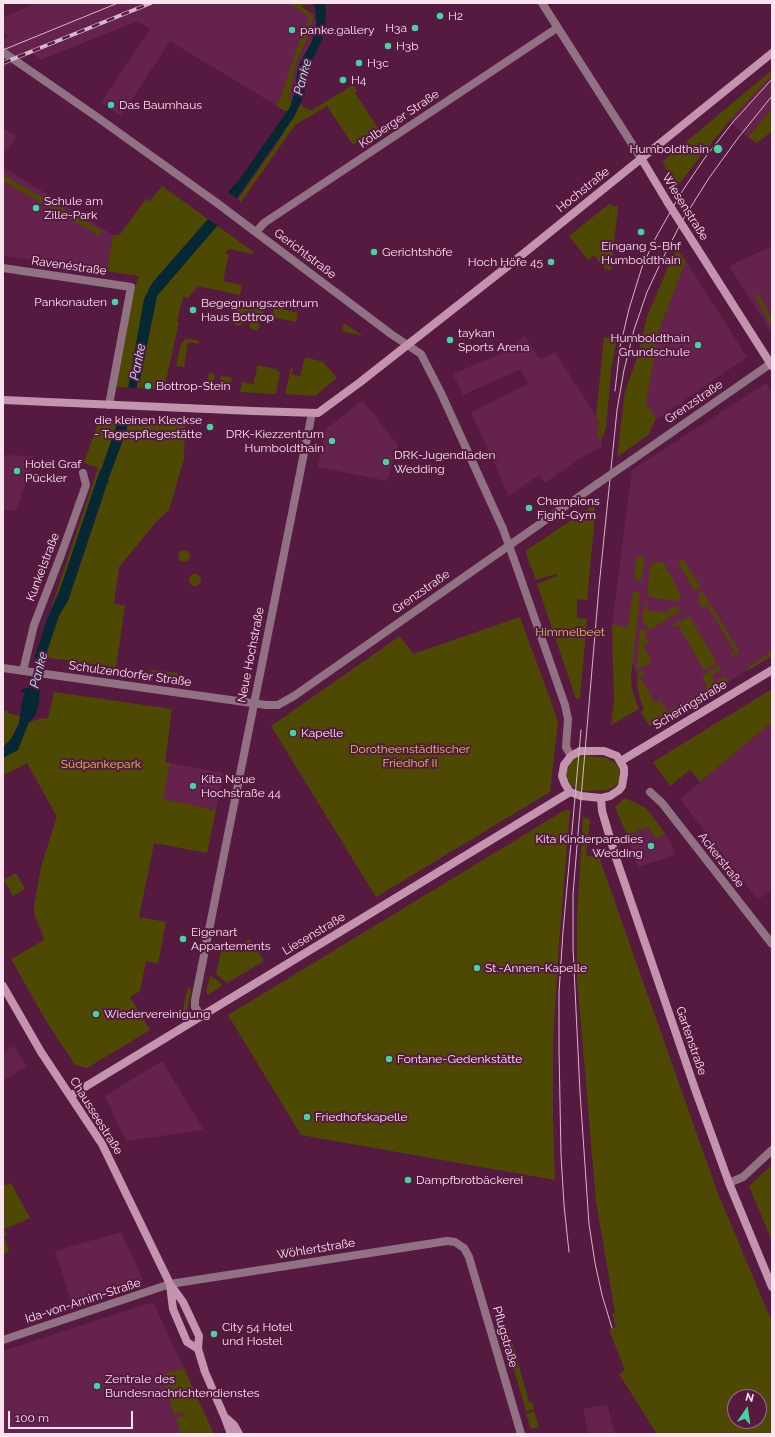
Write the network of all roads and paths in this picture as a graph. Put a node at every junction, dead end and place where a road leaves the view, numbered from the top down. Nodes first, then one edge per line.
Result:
1 (542, 3) edge
2 (557, 28) junction
3 (3, 52) edge
4 (772, 53) edge
5 (640, 158) junction
6 (256, 232) junction
7 (3, 268) edge
8 (408, 345) junction
9 (771, 365) edge
10 (3, 400) edge
11 (109, 405) junction
12 (312, 413) junction
13 (83, 473) dead end
14 (509, 545) junction
15 (3, 668) edge
16 (772, 670) edge
17 (26, 672) junction
18 (254, 703) junction
19 (571, 756) junction
20 (621, 761) junction
21 (570, 792) junction
22 (650, 792) dead end
23 (601, 798) junction
24 (772, 944) edge
25 (3, 986) edge
26 (202, 1017) junction
27 (70, 1096) junction
28 (772, 1150) edge
29 (729, 1183) junction
30 (464, 1248) joint
31 (170, 1284) junction
32 (772, 1287) edge
33 (3, 1340) edge
34 (198, 1349) junction
35 (225, 1418) junction
36 (231, 1434) edge
37 (239, 1434) edge
38 (521, 1434) edge

1 - 2 street, Wiesenstraße
2 - 5 street, Wiesenstraße
2 - 6 street, Kolberger Straße
3 - 6 street, Gerichtstraße
4 - 5 street, Hochstraße
5 - 8 street, Hochstraße
5 - 9 street, Wiesenstraße, bridge
6 - 8 street, Gerichtstraße
7 - 11 street, Ravenéstraße
8 - 12 street
8 - 14 street, Gerichtstraße
9 - 14 street, Grenzstraße, bridge
10 - 11 street
11 - 12 street
12 - 18 street, Neue Hochstraße
13 - 17 street, Kunkelstraße
14 - 18 street, Grenzstraße
14 - 19 street
15 - 17 street, Schulzendorfer Straße
16 - 20 street, Scheringstraße
17 - 18 street, Schulzendorfer Straße
18 - 26 street, Neue Hochstraße
19 - 20 street
19 - 21 street
20 - 23 street
21 - 23 street
21 - 26 street, Liesenstraße
22 - 24 street, Ackerstraße
23 - 29 street, Gartenstraße
25 - 27 street, Chausseestraße
26 - 27 street, Liesenstraße
27 - 31 street, Chausseestraße
28 - 29 street
29 - 32 street, Gartenstraße
30 - 31 street, Wöhlertstraße
30 - 38 street, Pflugstraße
31 - 33 street, Ida-von-Arnim-Straße
31 - 34 street, Chausseestraße
31 - 34 street, Chausseestraße
34 - 35 street, Chausseestraße
35 - 36 street, Chausseestraße
35 - 37 street, Chausseestraße

